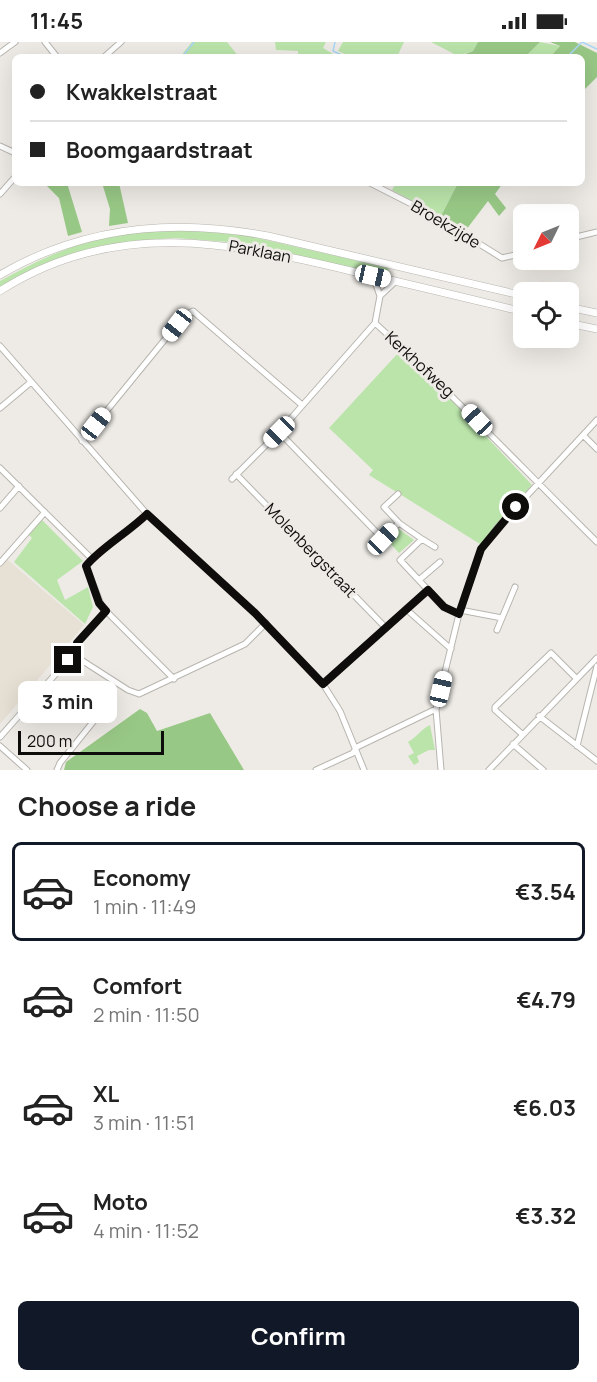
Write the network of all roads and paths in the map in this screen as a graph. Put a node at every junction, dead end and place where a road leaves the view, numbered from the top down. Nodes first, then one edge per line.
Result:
1 (15, 42) edge
2 (45, 42) edge
3 (121, 42) edge
4 (0, 53) edge
5 (55, 54) edge
6 (108, 54) edge
7 (12, 180) edge
8 (376, 186) edge
9 (0, 194) edge
10 (597, 232) edge
11 (579, 236) edge
12 (513, 256) edge
13 (0, 275) edge
14 (373, 276) junction
15 (396, 281) junction
16 (0, 291) edge
17 (513, 293) edge
18 (380, 296) junction
19 (513, 309) edge
20 (579, 309) edge
21 (597, 313) edge
22 (375, 323) junction
23 (579, 326) edge
24 (597, 330) edge
25 (0, 346) edge
26 (31, 382) junction
27 (302, 405) junction
28 (0, 408) edge
29 (597, 420) edge
30 (279, 432) junction
31 (584, 436) junction
32 (82, 441) junction
33 (597, 449) edge
34 (0, 468) edge
35 (539, 485) junction
36 (19, 486) junction
37 (398, 494) dead end
38 (0, 508) edge
39 (45, 512) junction
40 (147, 514) junction
41 (399, 523) junction
42 (422, 539) junction
43 (597, 542) edge
44 (435, 548) dead end
45 (91, 558) junction
46 (440, 562) dead end
47 (0, 563) edge
48 (420, 581) junction
49 (515, 587) dead end
50 (428, 590) junction
51 (406, 609) junction
52 (106, 611) junction
53 (459, 612) junction
54 (502, 618) junction
55 (266, 623) junction
56 (385, 627) junction
57 (497, 630) dead end
58 (450, 649) junction
59 (75, 656) junction
60 (597, 658) edge
61 (597, 666) edge
62 (576, 678) junction
63 (174, 679) junction
64 (323, 684) junction
65 (436, 709) junction
66 (539, 716) junction
67 (97, 717) dead end
68 (522, 734) junction
69 (0, 737) edge
70 (513, 744) junction
71 (0, 746) edge
72 (577, 746) junction
73 (355, 749) junction
74 (597, 761) edge
75 (27, 770) edge
76 (57, 770) edge
77 (316, 770) edge
78 (364, 770) edge
79 (441, 770) edge
80 (489, 770) edge
81 (543, 770) edge

1 - 4 street
2 - 5 street
3 - 6 street
7 - 9 street
8 - 12 street, Broekzijde
10 - 11 street
13 - 17 main road, Parklaan
14 - 15 main road, Parklaan
14 - 16 main road, Parklaan
14 - 18 street
15 - 18 street
15 - 19 main road, Parklaan
18 - 22 street
20 - 21 main road
22 - 27 street
22 - 35 street, Kerkhofweg
23 - 24 main road
25 - 26 street
26 - 28 street
26 - 32 street
27 - 30 street
27 - 32 street
29 - 31 street
30 - 41 street
30 - 56 street, Molenbergstraat
31 - 33 street
31 - 35 street
32 - 40 street
34 - 36 street
35 - 43 street, Kerkhofweg
35 - 53 street
36 - 38 street
36 - 39 street
37 - 41 street
39 - 45 street
39 - 47 street
40 - 45 street
40 - 55 street
41 - 42 street
42 - 44 street
42 - 48 street
45 - 52 street
46 - 48 street
48 - 50 street
49 - 54 street
50 - 51 street
50 - 53 street
51 - 56 street
51 - 58 street
52 - 59 street
52 - 63 street
53 - 54 street
53 - 58 street
54 - 57 street
55 - 63 street
55 - 64 street
56 - 64 street
58 - 65 street
59 - 63 street
59 - 69 street
60 - 62 street
61 - 72 street
62 - 66 street
62 - 68 street
64 - 73 street
65 - 73 street
65 - 79 street
66 - 68 street
66 - 72 street
67 - 76 street
68 - 70 street
70 - 80 street
70 - 81 street
71 - 75 street
72 - 74 street
73 - 77 street
73 - 78 street

